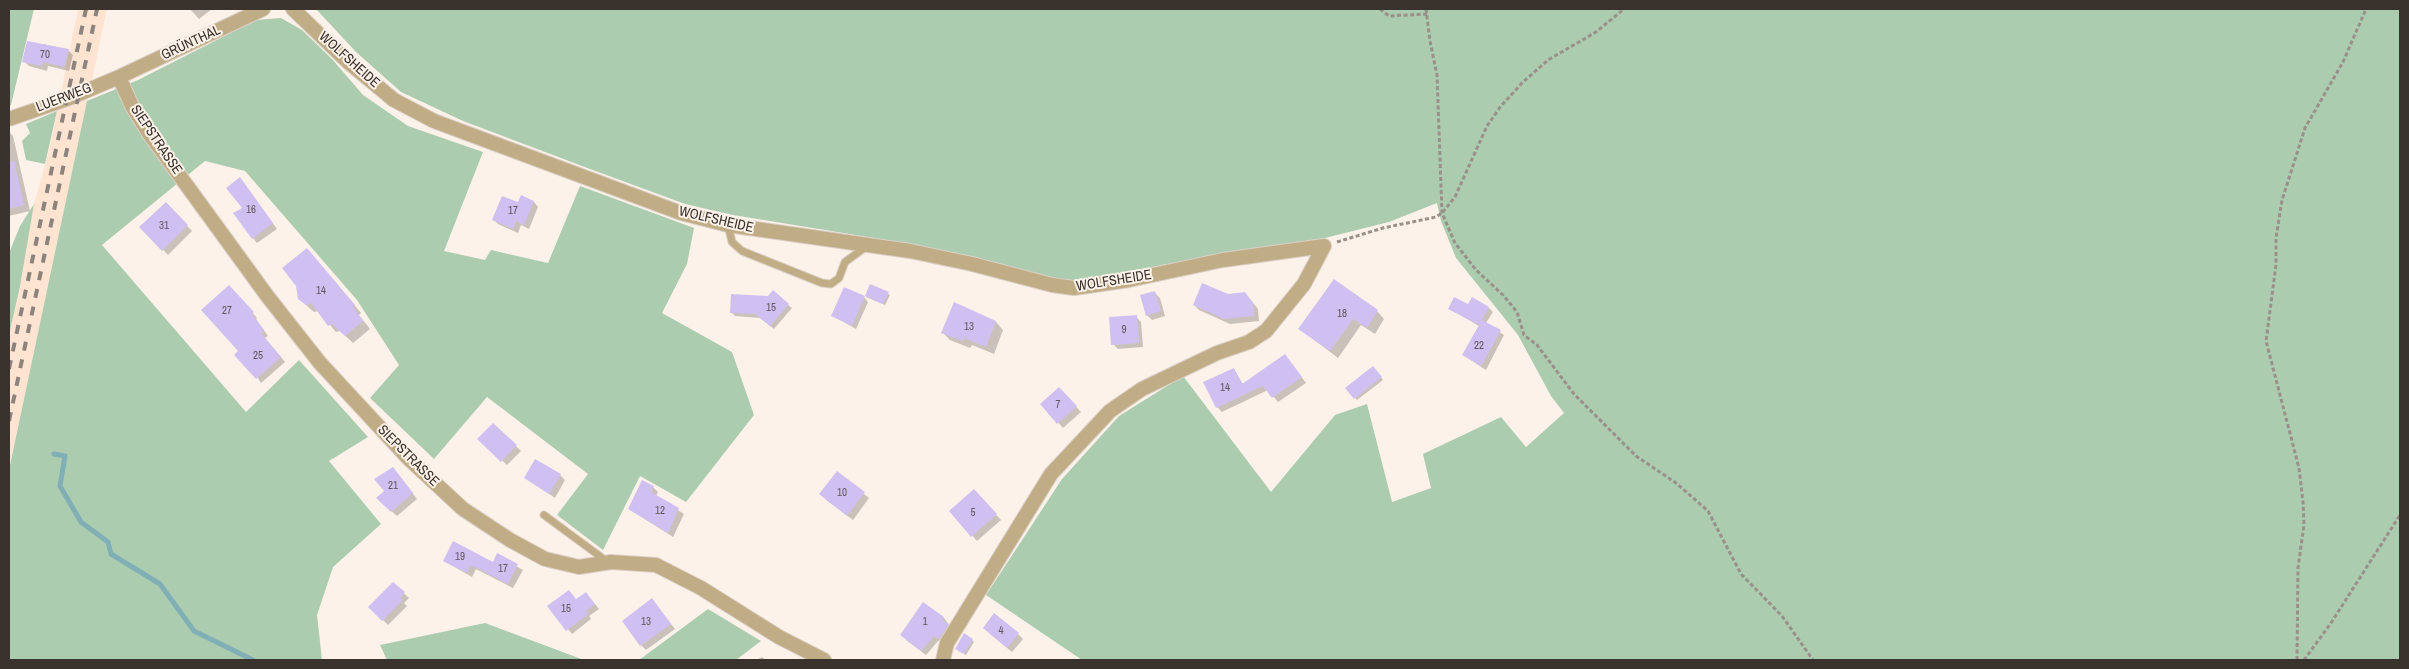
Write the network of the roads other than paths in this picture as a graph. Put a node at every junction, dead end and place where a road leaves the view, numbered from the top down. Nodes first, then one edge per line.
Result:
1 (263, 9) edge
2 (293, 9) edge
3 (119, 77) junction
4 (9, 118) edge
5 (728, 224) junction
6 (867, 246) junction
7 (544, 515) dead end
8 (602, 563) junction
9 (824, 660) edge
10 (943, 660) edge

1 - 3 street, GRÜNTHAL
2 - 5 street, WOLFSHEIDE
3 - 4 street, LUERWEG
3 - 8 street, SIEPSTRASSE
5 - 6 street, WOLFSHEIDE
5 - 6 lane
6 - 10 street, WOLFSHEIDE
7 - 8 lane
8 - 9 street, SIEPSTRASSE

